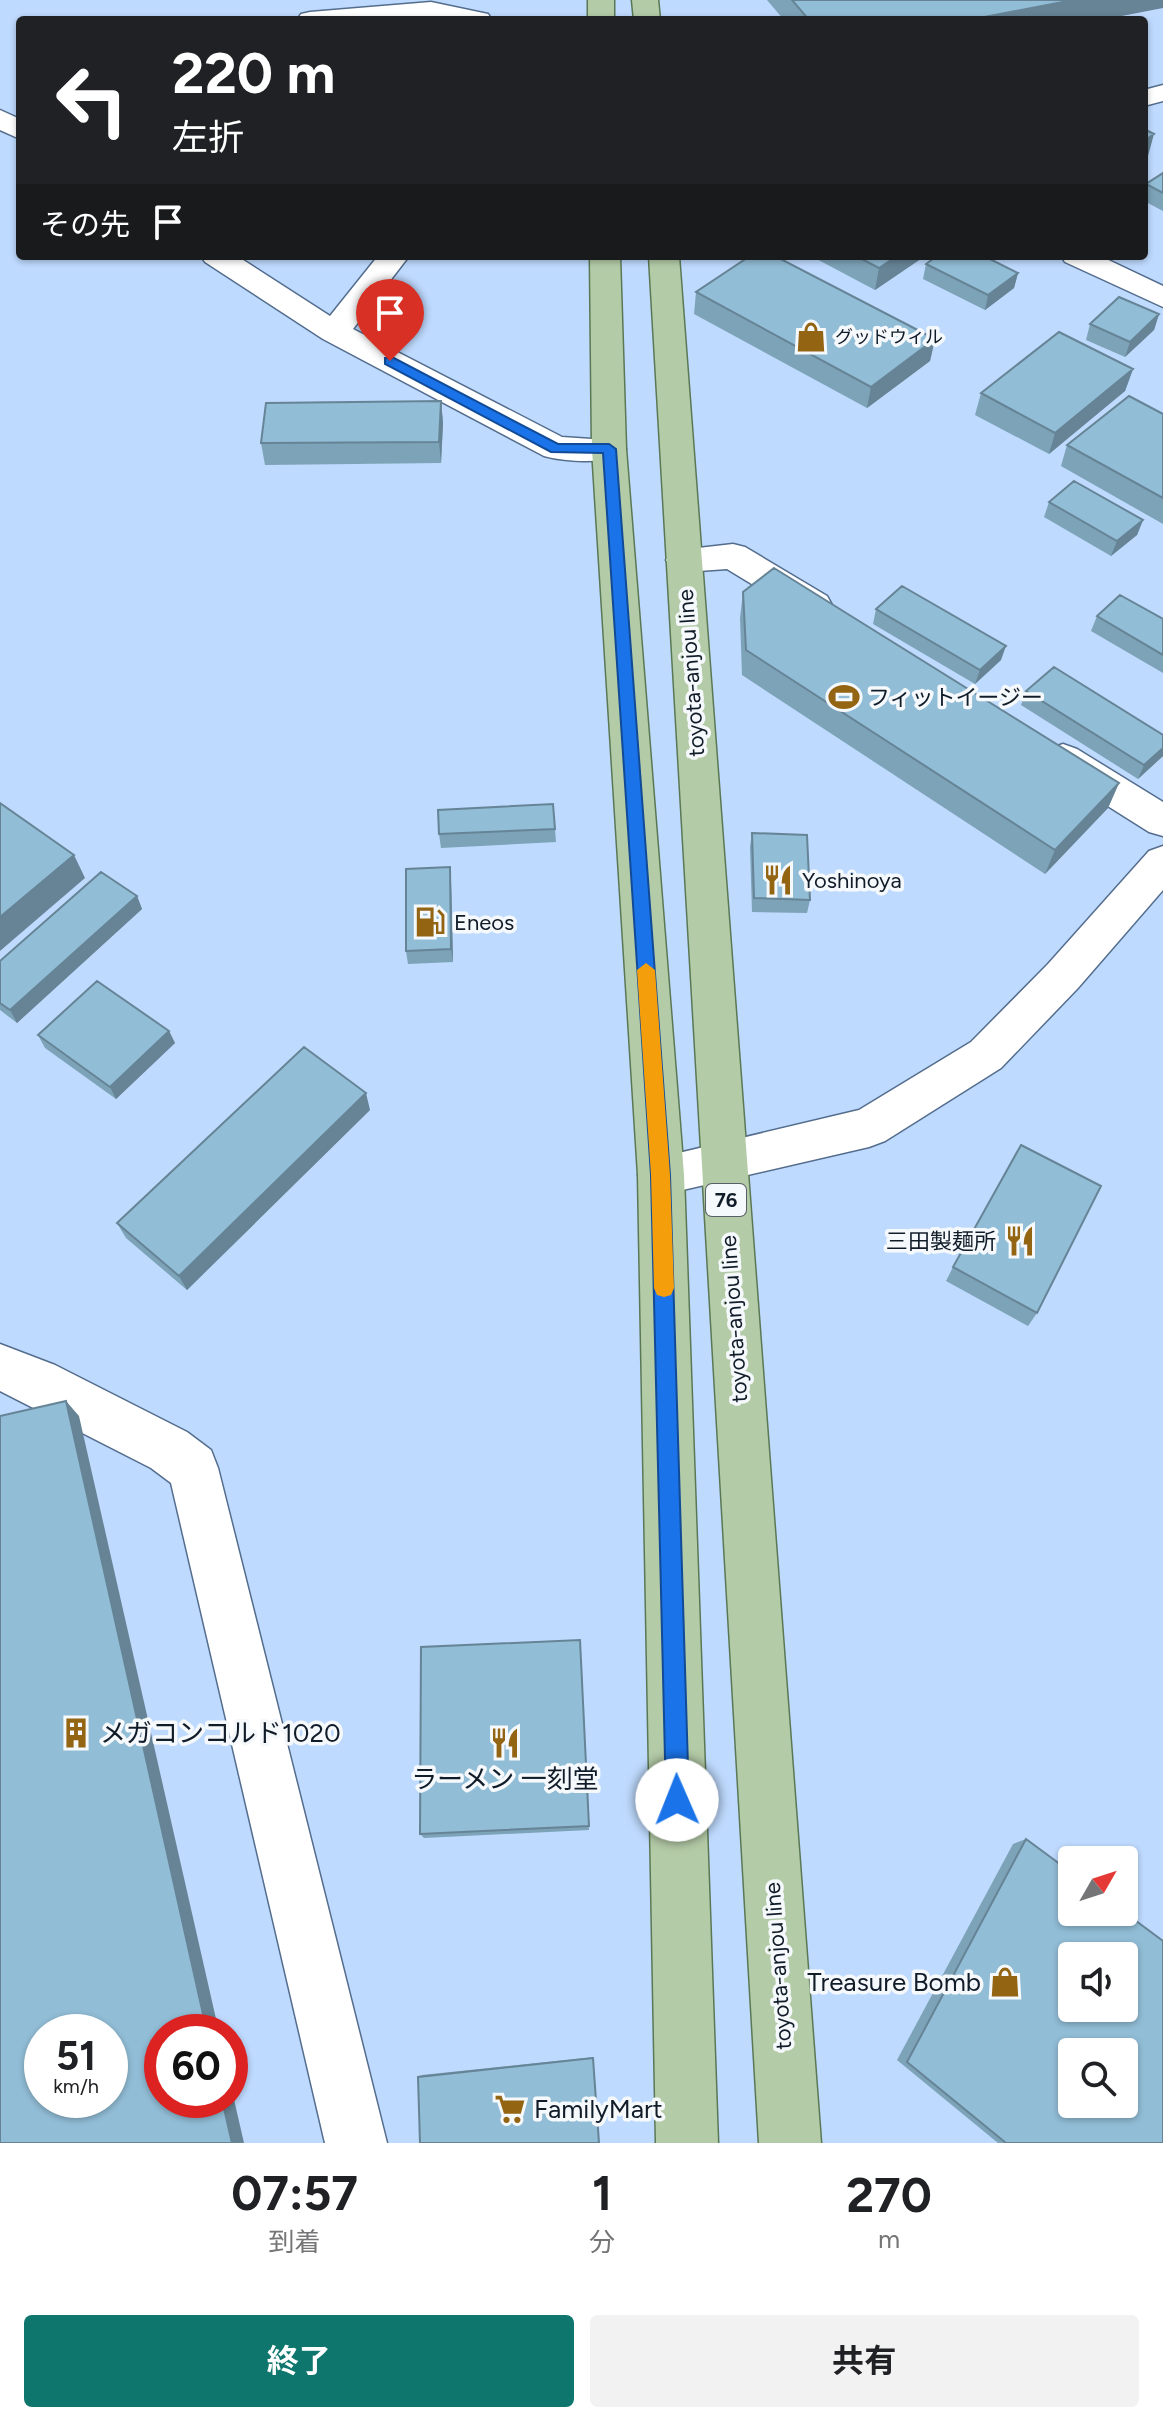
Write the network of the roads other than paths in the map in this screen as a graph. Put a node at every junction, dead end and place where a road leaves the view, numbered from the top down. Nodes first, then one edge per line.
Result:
1 (358, 16) edge
2 (460, 16) edge
3 (3, 106) edge
4 (16, 125) edge
5 (222, 260) edge
6 (391, 260) edge
7 (605, 260) edge
8 (664, 260) edge
9 (1084, 260) edge
10 (1163, 298) edge
11 (334, 332) junction
12 (609, 449) junction
13 (684, 560) junction
14 (841, 622) edge
15 (1029, 738) edge
16 (1163, 821) edge
17 (1163, 862) edge
18 (723, 1163) junction
19 (661, 1175) junction
20 (0, 1367) edge
21 (356, 2143) edge
22 (687, 2143) edge
23 (790, 2143) edge

1 - 2 street
3 - 4 street
5 - 11 street
6 - 11 street
7 - 12 main road
8 - 13 main road, toyota-anjou line / 76
9 - 10 street
11 - 12 street
12 - 19 main road
13 - 14 street
13 - 18 main road, toyota-anjou line / 76
15 - 16 street
17 - 18 street
18 - 19 street
18 - 23 main road, toyota-anjou line / 76
19 - 22 main road
20 - 21 street

